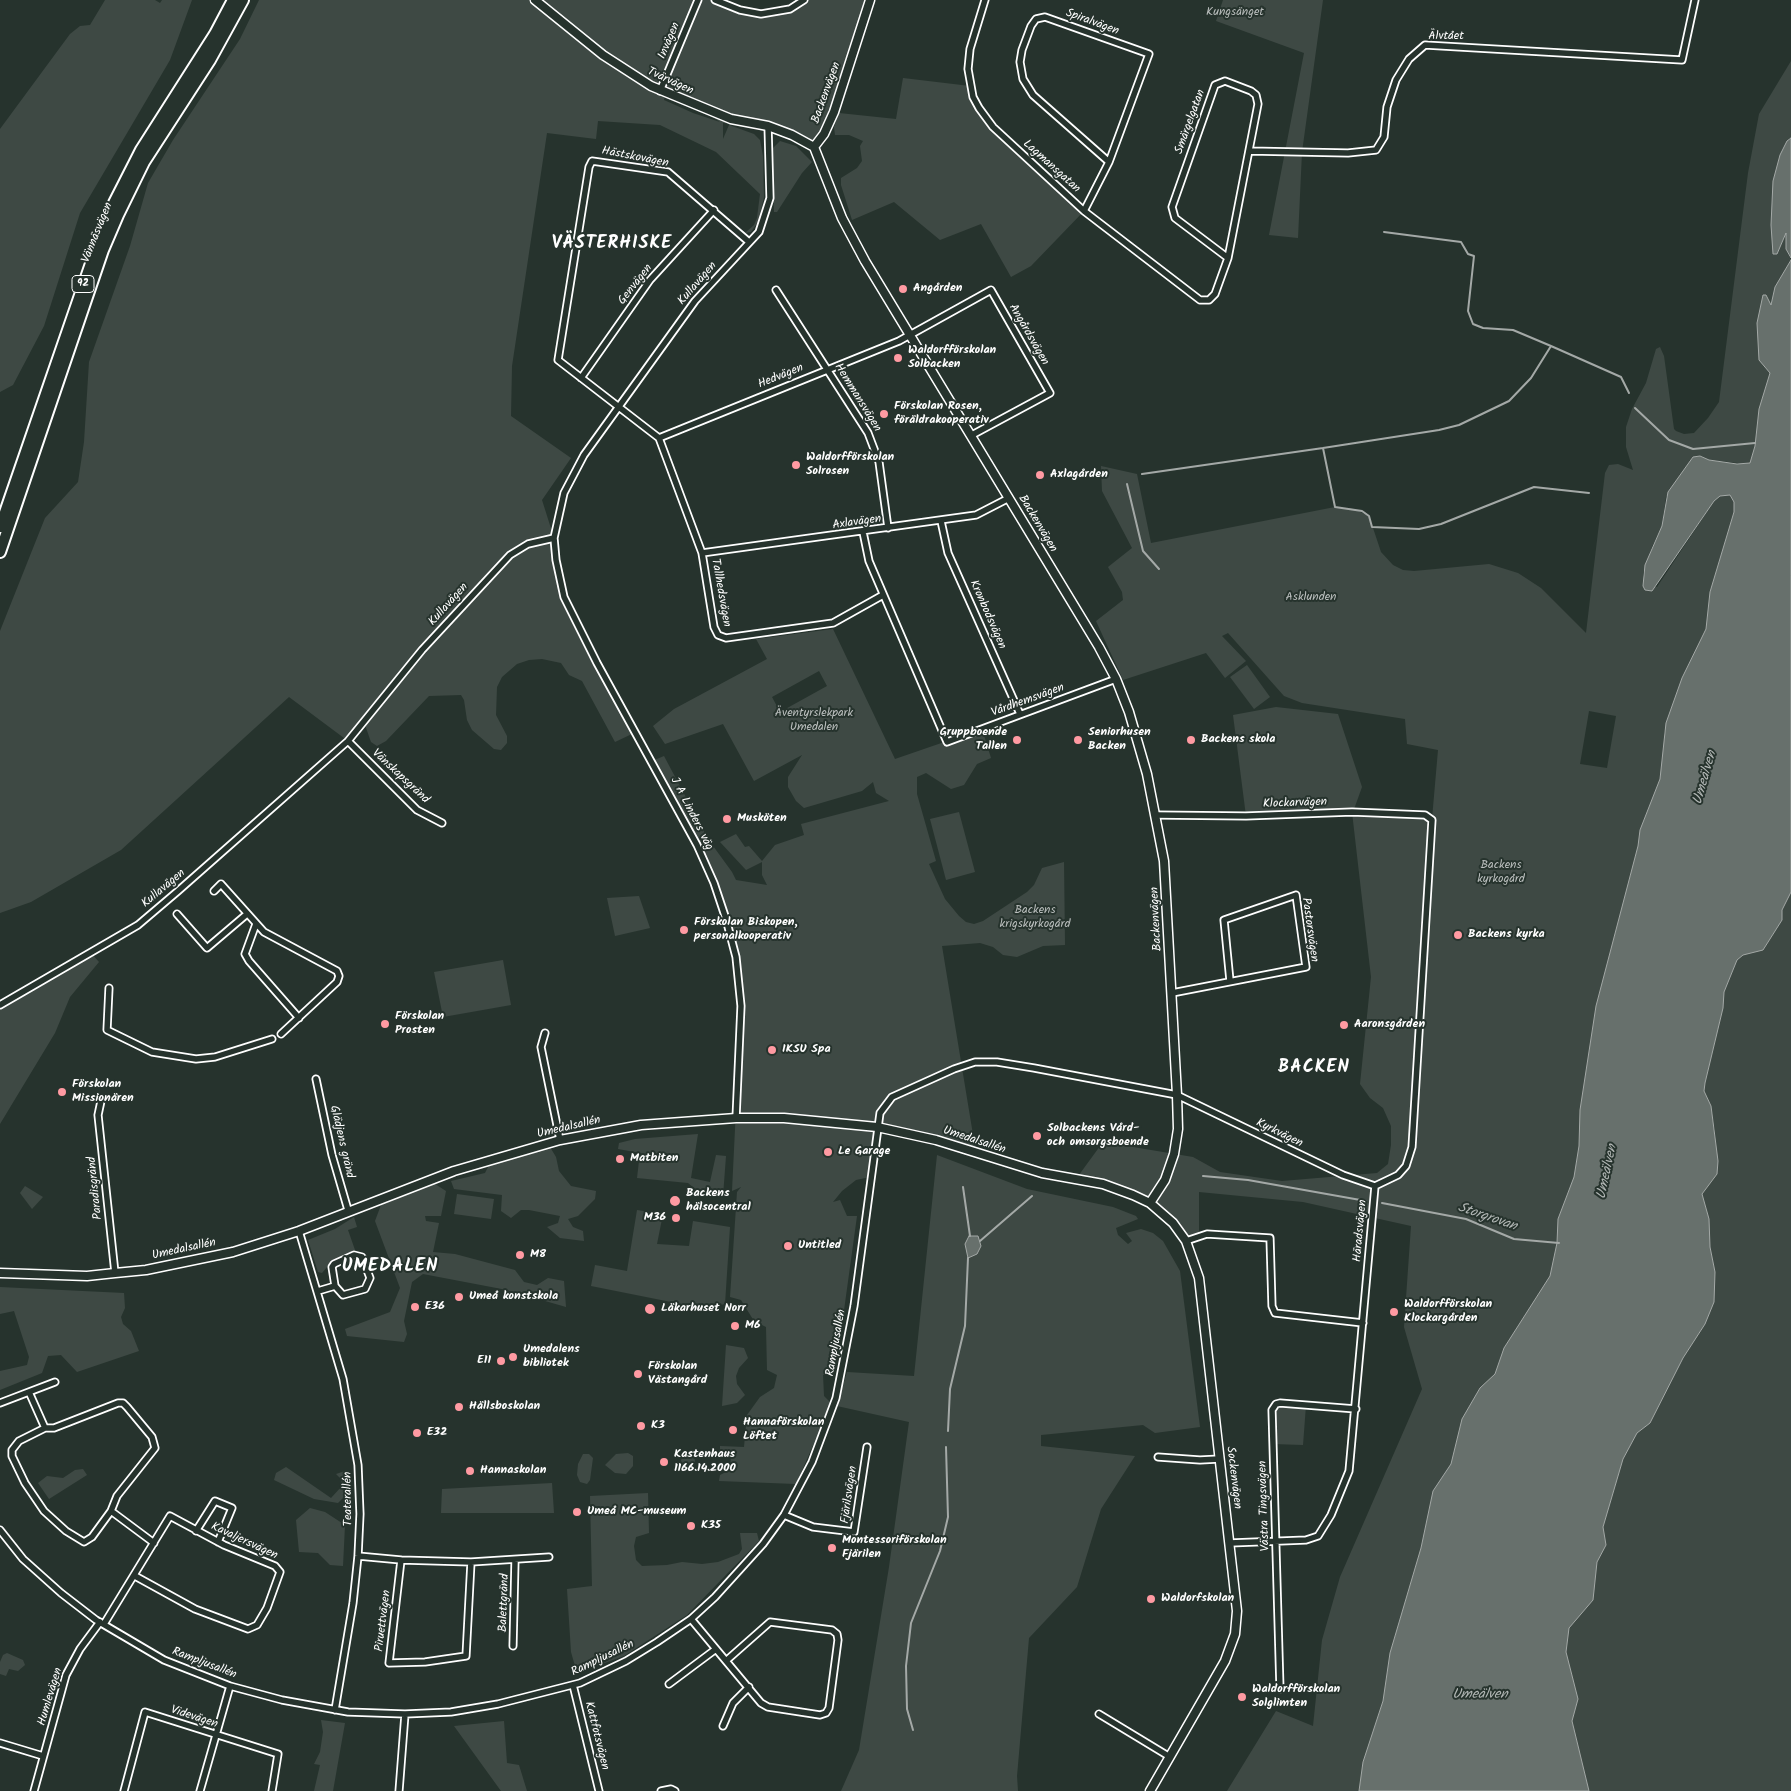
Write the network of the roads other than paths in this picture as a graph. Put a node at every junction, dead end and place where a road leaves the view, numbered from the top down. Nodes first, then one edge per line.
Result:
1 (233, 0) edge
2 (242, 0) edge
3 (535, 0) edge
4 (698, 0) edge
5 (715, 0) edge
6 (804, 0) edge
7 (870, 0) edge
8 (985, 0) edge
9 (1695, 0) edge
10 (660, 91) junction
11 (768, 126) junction
12 (814, 147) junction
13 (1250, 151) junction
14 (1109, 162) junction
15 (714, 210) junction
16 (1084, 210) junction
17 (749, 242) junction
18 (1228, 258) junction
19 (776, 290) dead end
20 (1205, 301) joint
21 (910, 335) junction
22 (827, 368) junction
23 (581, 378) junction
24 (619, 407) junction
25 (972, 435) junction
26 (660, 438) junction
27 (1009, 498) junction
28 (941, 521) junction
29 (0, 527) edge
30 (888, 528) junction
31 (863, 532) junction
32 (554, 538) junction
33 (0, 552) edge
34 (702, 552) junction
35 (883, 595) junction
36 (1116, 679) junction
37 (1020, 714) junction
38 (348, 741) junction
39 (1156, 815) junction
40 (1432, 820) joint
41 (442, 823) dead end
42 (214, 891) dead end
43 (177, 914) dead end
44 (248, 914) junction
45 (256, 924) junction
46 (1230, 981) junction
47 (109, 988) dead end
48 (1172, 993) junction
49 (0, 1005) edge
50 (299, 1018) junction
51 (545, 1033) dead end
52 (281, 1034) dead end
53 (272, 1039) dead end
54 (316, 1079) dead end
55 (1177, 1095) junction
56 (101, 1101) dead end
57 (736, 1118) junction
58 (877, 1127) junction
59 (560, 1140) junction
60 (1375, 1186) junction
61 (1150, 1203) junction
62 (348, 1210) junction
63 (299, 1231) junction
64 (1186, 1241) junction
65 (0, 1273) edge
66 (115, 1273) junction
67 (334, 1286) junction
68 (318, 1291) junction
69 (1363, 1323) junction
70 (55, 1382) dead end
71 (29, 1392) junction
72 (0, 1403) edge
73 (1356, 1409) junction
74 (45, 1428) junction
75 (867, 1447) dead end
76 (1158, 1457) dead end
77 (1219, 1459) junction
78 (111, 1511) junction
79 (784, 1515) junction
80 (0, 1530) edge
81 (196, 1531) junction
82 (1276, 1541) junction
83 (218, 1542) junction
84 (154, 1543) junction
85 (1230, 1543) junction
86 (358, 1556) junction
87 (549, 1557) dead end
88 (401, 1560) junction
89 (516, 1561) junction
90 (471, 1562) junction
91 (134, 1576) junction
92 (691, 1619) junction
93 (102, 1623) junction
94 (513, 1646) dead end
95 (716, 1648) junction
96 (727, 1660) junction
97 (669, 1684) dead end
98 (573, 1685) junction
99 (230, 1686) junction
100 (749, 1687) junction
101 (1280, 1689) dead end
102 (335, 1710) junction
103 (405, 1714) junction
104 (1099, 1714) dead end
105 (723, 1726) dead end
106 (216, 1736) junction
107 (0, 1743) edge
108 (43, 1756) junction
109 (1170, 1757) junction
110 (34, 1791) edge
111 (124, 1791) edge
112 (200, 1791) edge
113 (272, 1791) edge
114 (399, 1791) edge
115 (599, 1791) edge
116 (662, 1791) edge
117 (676, 1791) edge
118 (1150, 1791) edge

1 - 29 highway, Vännäsvägen / 92
2 - 33 highway, Vännäsvägen / 92
3 - 10 street, Tvärvägen
4 - 10 street, Invägen
5 - 6 street
7 - 12 street, Backenvägen
8 - 16 street, Lagmansgatan
9 - 13 street, Älvtået
10 - 11 street, Tvärvägen
11 - 12 street, Tvärvägen
11 - 17 street, Kullavägen
12 - 21 street, Backenvägen
13 - 18 street, Smärgelgatan
13 - 18 street, Smärgelgatan
14 - 14 street, Spiralvägen
14 - 16 street, Spiralvägen
15 - 17 street, Hästskovägen
15 - 23 street, Genvägen
15 - 23 street, Hästskovägen
16 - 20 street, Lagmansgatan
17 - 24 street, Kullavägen
18 - 20 street, Smärgelgatan
19 - 22 street, Hemmansvägen
21 - 22 street, Hedvägen
21 - 25 street, Backenvägen
21 - 25 street, Angårdsvägen
22 - 26 street, Hedvägen
22 - 30 street, Hemmansvägen
23 - 24 street, Hästskovägen
24 - 26 street
24 - 32 street, Kullavägen
25 - 27 street, Backenvägen
26 - 34 street, Tallhedsvägen
27 - 28 street, Axlavägen
27 - 36 street, Backenvägen
28 - 30 street, Axlavägen
28 - 37 street, Kronbodsvägen
30 - 31 street, Axlavägen
31 - 34 street, Axlavägen
31 - 35 street
32 - 38 street, Kullavägen
32 - 57 street, J A Linders väg
34 - 35 street, Tallhedsvägen
35 - 37 street, Vårdhemsvägen
36 - 37 street, Vårdhemsvägen
36 - 39 street, Backenvägen
38 - 41 street, Vänskapsgränd
38 - 49 street, Kullavägen
39 - 40 street, Klockarvägen
39 - 48 street, Backenvägen
40 - 60 street, Häradsvägen
42 - 44 street
43 - 44 street
44 - 45 street
45 - 50 street
45 - 50 street
46 - 46 street, Pastorsvägen
46 - 48 street, Pastorsvägen
47 - 53 street
48 - 55 street, Backenvägen
50 - 52 street
51 - 59 street
54 - 62 street, Glädjens gränd
55 - 58 street
55 - 60 street, Kyrkvägen
55 - 61 street, Backenvägen
56 - 66 street, Paradisgränd
57 - 58 street, Umedalsallén
57 - 59 street, Umedalsallén
58 - 61 street, Umedalsallén
58 - 79 street, Rampljusallén
59 - 62 street, Umedalsallén
60 - 69 street, Häradsvägen
61 - 64 street, Sockenvägen
62 - 63 street, Umedalsallén
63 - 66 street, Umedalsallén
63 - 68 street, Teaterallén
64 - 69 street
64 - 77 street, Sockenvägen
65 - 66 street, Umedalsallén
67 - 67 street
67 - 68 street
68 - 86 street, Teaterallén
69 - 73 street, Häradsvägen
70 - 71 street
71 - 72 street
71 - 74 street
73 - 82 street, Häradsvägen
73 - 82 street, Västra Tingsvägen
74 - 78 street
74 - 78 street
75 - 79 street, Fjärilsvägen
76 - 77 street
77 - 85 street, Sockenvägen
78 - 84 street
79 - 92 street, Rampljusallén
80 - 93 street, Rampljusallén
81 - 83 street, Kavaljersvägen
81 - 83 street, Kavaljersvägen
81 - 84 street, Kavaljersvägen
82 - 85 street, Häradsvägen
82 - 101 street, Västra Tingsvägen
83 - 91 street, Kavaljersvägen
84 - 91 street, Kavaljersvägen
85 - 109 street, Sockenvägen
86 - 88 street
86 - 102 street, Teaterallén
87 - 89 street
88 - 90 street
88 - 90 street, Piruettvägen
89 - 90 street
89 - 94 street, Balettgränd
91 - 93 street, Kavaljersvägen
92 - 95 street
92 - 98 street, Rampljusallén
93 - 99 street, Rampljusallén
93 - 108 street, Humlevägen
95 - 96 street
95 - 97 street
96 - 100 street
96 - 100 street
98 - 103 street, Rampljusallén
98 - 115 street, Kattfotsvägen
99 - 102 street, Rampljusallén
99 - 106 street
100 - 105 street
102 - 103 street, Rampljusallén
103 - 114 street
104 - 109 street
106 - 111 street, Videvägen
106 - 112 street
106 - 113 street, Videvägen
107 - 108 street
108 - 110 street, Humlevägen
109 - 118 street, Sockenvägen
116 - 117 street

